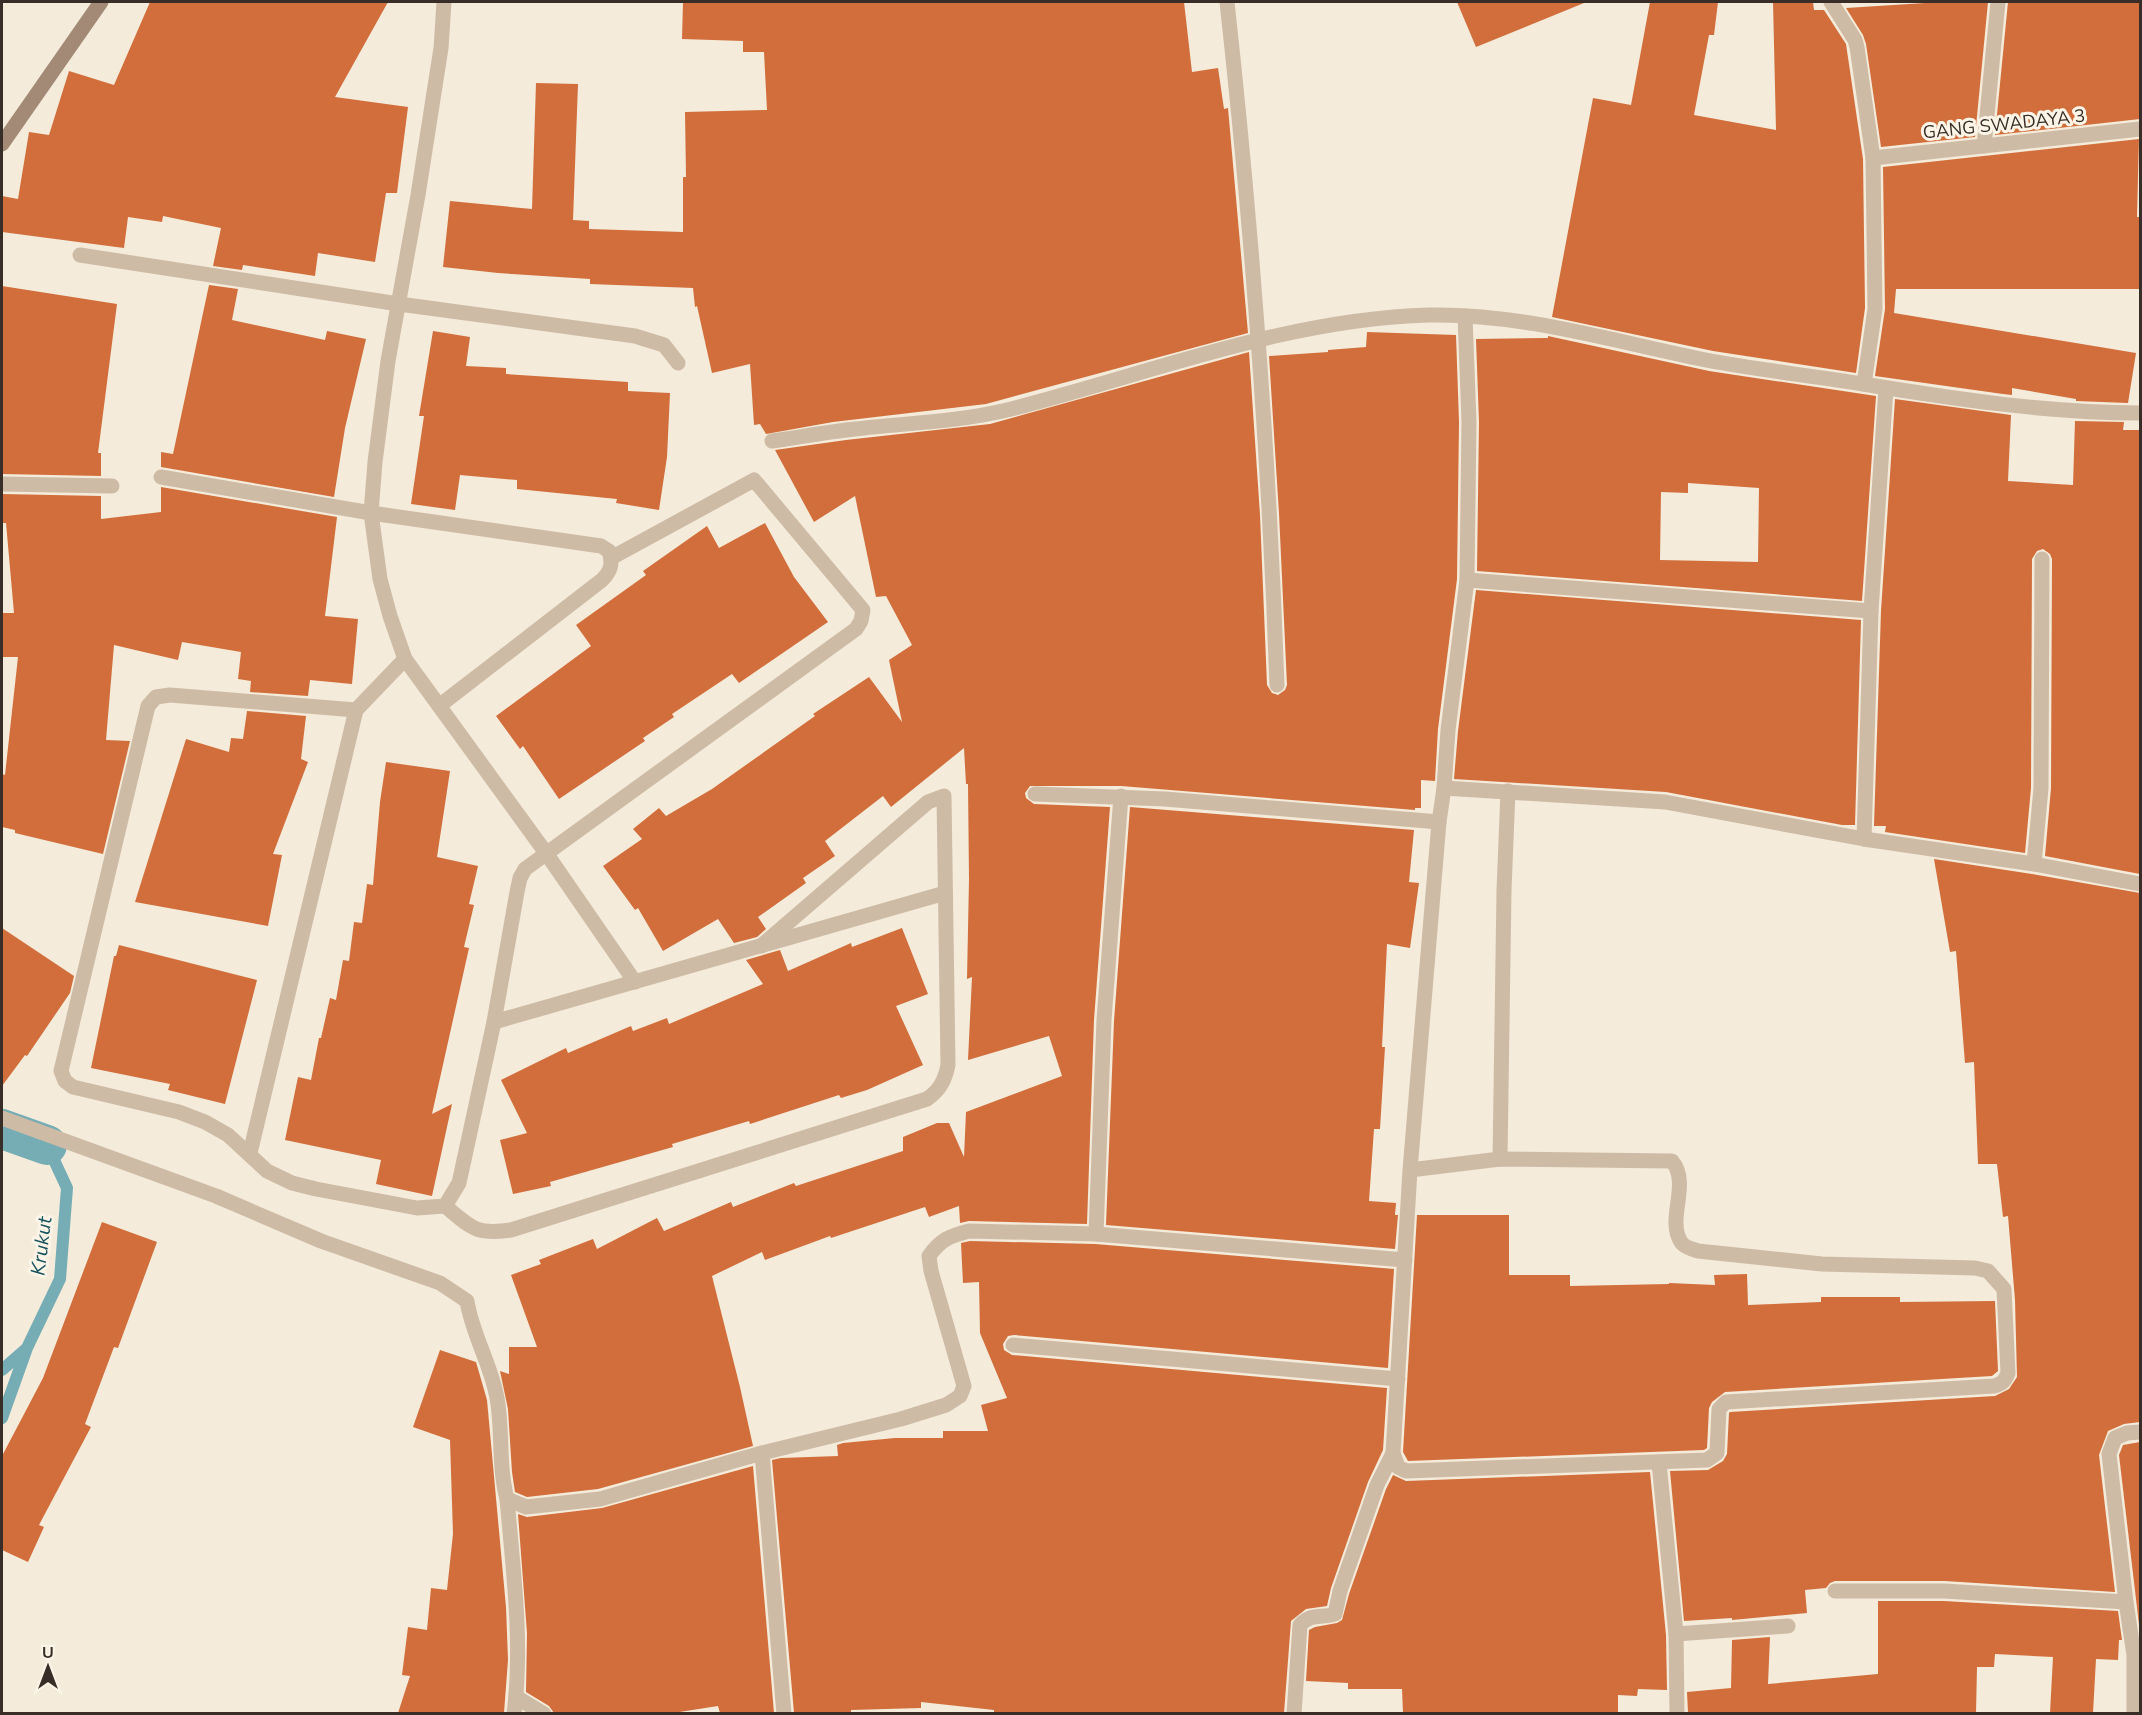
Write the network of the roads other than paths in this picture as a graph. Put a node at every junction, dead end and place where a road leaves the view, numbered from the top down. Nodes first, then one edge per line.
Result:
1 (101, 2) edge
2 (444, 2) edge
3 (1227, 2) edge
4 (1831, 2) edge
5 (1998, 2) edge
6 (2140, 129) edge
7 (2, 144) edge
8 (1984, 146) junction
9 (1873, 158) junction
10 (80, 255) dead end
11 (399, 304) junction
12 (1465, 316) junction
13 (1260, 340) junction
14 (678, 363) dead end
15 (1864, 384) junction
16 (1887, 388) junction
17 (2140, 413) edge
18 (772, 441) dead end
19 (161, 477) dead end
20 (2, 484) edge
21 (112, 486) dead end
22 (371, 513) junction
23 (611, 558) junction
24 (2042, 559) dead end
25 (1467, 580) junction
26 (1871, 611) junction
27 (405, 659) junction
28 (1277, 685) dead end
29 (439, 706) junction
30 (356, 710) junction
31 (1444, 788) junction
32 (1508, 791) junction
33 (1035, 794) dead end
34 (1121, 796) junction
35 (1439, 822) junction
36 (1864, 839) junction
37 (546, 853) junction
38 (2034, 864) junction
39 (2140, 884) edge
40 (945, 893) junction
41 (762, 946) junction
42 (635, 982) junction
43 (494, 1022) junction
44 (2, 1118) edge
45 (249, 1153) junction
46 (1500, 1158) junction
47 (1410, 1170) junction
48 (445, 1206) junction
49 (1096, 1234) junction
50 (1406, 1260) junction
51 (1013, 1345) dead end
52 (1398, 1379) junction
53 (2140, 1432) edge
54 (762, 1453) junction
55 (1393, 1453) junction
56 (1659, 1463) junction
57 (507, 1499) junction
58 (1835, 1592) dead end
59 (2126, 1602) junction
60 (1788, 1626) dead end
61 (1676, 1634) junction
62 (2137, 1654) edge
63 (516, 1697) junction
64 (514, 1713) edge
65 (544, 1713) edge
66 (784, 1713) edge
67 (1294, 1713) edge
68 (1677, 1713) edge
69 (2134, 1713) edge

1 - 7 main road
2 - 11 street
3 - 13 street
4 - 9 street
5 - 8 street
6 - 8 street, GANG SWADAYA 3
8 - 9 street, GANG SWADAYA 3
9 - 15 street
10 - 11 street
11 - 14 street
11 - 22 street
12 - 13 street
12 - 15 street
12 - 25 street
13 - 18 street
13 - 28 street
15 - 16 street
16 - 17 street
16 - 26 street
19 - 22 street
20 - 21 street
22 - 23 street
22 - 27 street
23 - 29 street
23 - 37 street
24 - 38 street
25 - 26 street
25 - 31 street
26 - 36 street
27 - 29 street
27 - 30 street
29 - 37 street
30 - 45 street
30 - 45 street
31 - 32 street
31 - 35 street
32 - 36 street
32 - 46 street
33 - 34 street
34 - 35 street
34 - 49 street
35 - 47 street
36 - 38 street
37 - 42 street
37 - 43 street
38 - 39 street
40 - 41 street
40 - 41 street
40 - 48 street
41 - 42 street
42 - 43 street
43 - 48 street
44 - 57 street
45 - 48 street
46 - 47 street
46 - 56 street
47 - 50 street
49 - 50 street
49 - 54 street
50 - 52 street
51 - 52 street
52 - 55 street
53 - 59 street
54 - 57 street
54 - 66 street
55 - 56 street
55 - 67 street
56 - 61 street
57 - 63 street
58 - 59 street
59 - 62 street
60 - 61 street
61 - 68 street
62 - 69 street
63 - 64 street
63 - 65 street

